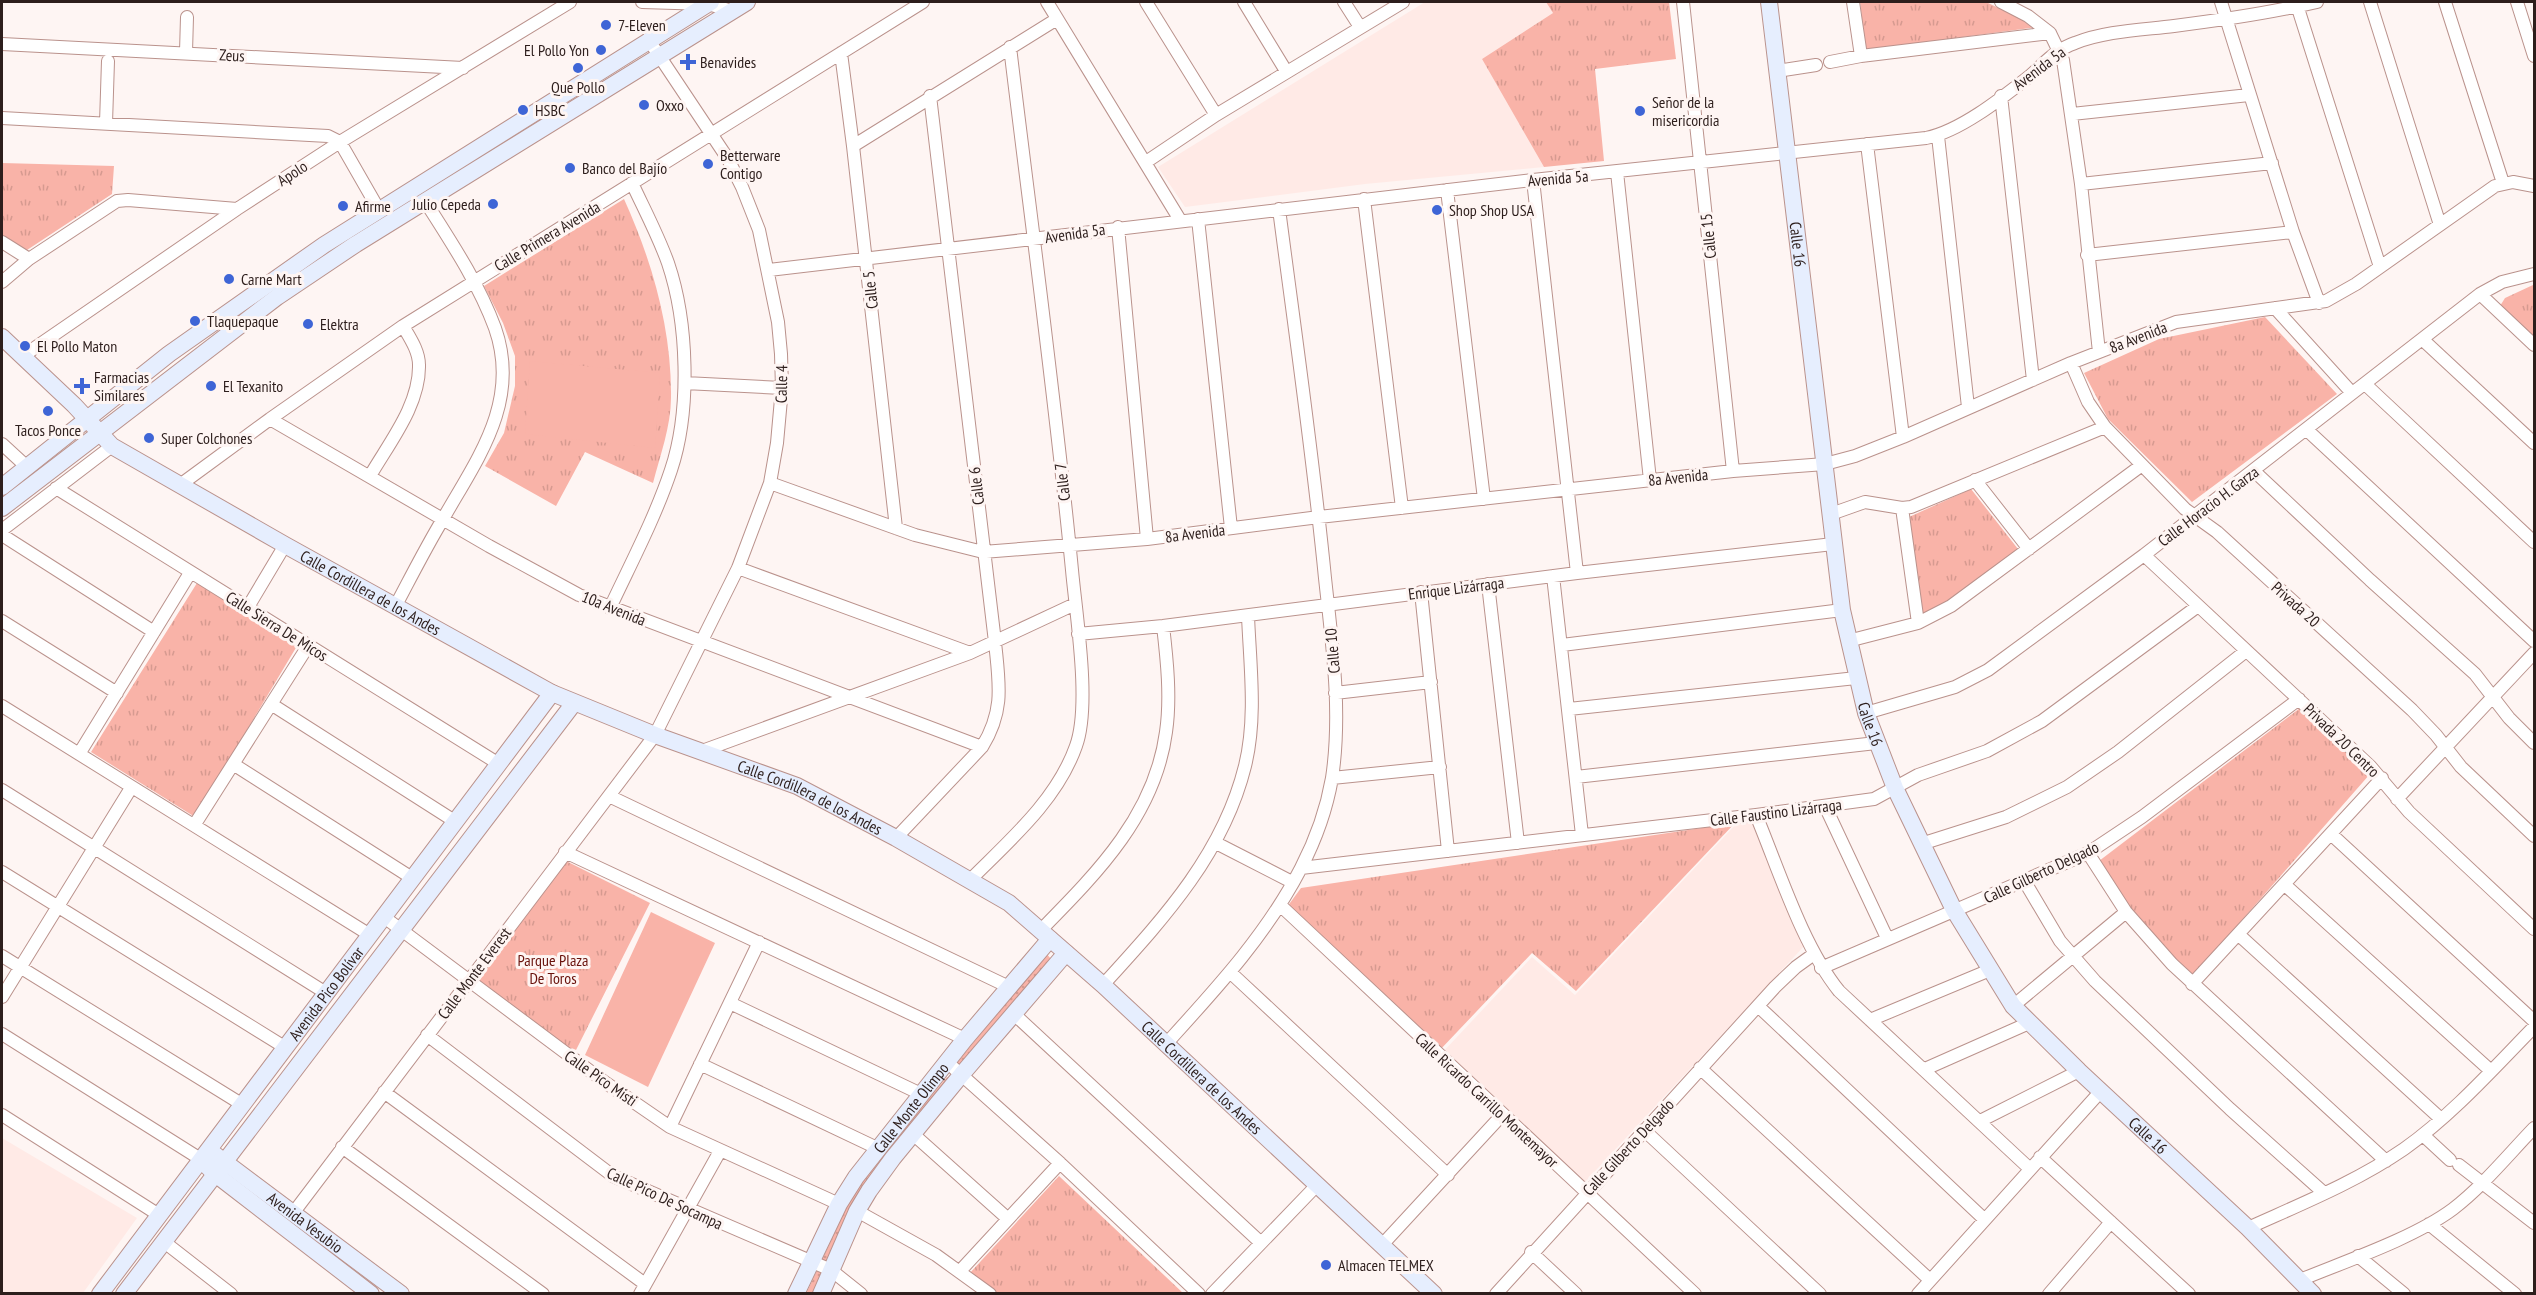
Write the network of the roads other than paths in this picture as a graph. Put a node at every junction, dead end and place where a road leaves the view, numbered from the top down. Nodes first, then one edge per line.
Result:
1 (570, 2) edge
2 (642, 2) edge
3 (747, 2) edge
4 (923, 2) edge
5 (1047, 2) edge
6 (1146, 2) edge
7 (1244, 2) edge
8 (1344, 2) edge
9 (1403, 2) edge
10 (1683, 2) edge
11 (1769, 2) edge
12 (1853, 2) edge
13 (2001, 2) edge
14 (2222, 2) edge
15 (2318, 2) edge
16 (2370, 2) edge
17 (2445, 2) edge
18 (2517, 2) edge
19 (710, 3) edge
20 (2297, 4) edge
21 (732, 10) junction
22 (187, 17) dead end
23 (1057, 19) junction
24 (2227, 20) junction
25 (1360, 27) junction
26 (2050, 33) junction
27 (648, 39) junction
28 (2, 44) edge
29 (1010, 47) junction
30 (2059, 51) junction
31 (186, 52) junction
32 (841, 53) junction
33 (661, 55) junction
34 (1860, 56) junction
35 (2535, 56) edge
36 (108, 61) dead end
37 (1830, 62) dead end
38 (1816, 65) dead end
39 (463, 68) junction
40 (1286, 71) junction
41 (1777, 71) junction
42 (2249, 95) junction
43 (930, 96) junction
44 (2001, 96) junction
45 (2072, 114) junction
46 (1216, 115) junction
47 (2, 118) edge
48 (106, 123) junction
49 (712, 133) junction
50 (1938, 136) junction
51 (340, 142) junction
52 (1867, 144) junction
53 (854, 146) junction
54 (1786, 153) junction
55 (1146, 162) junction
56 (1700, 163) junction
57 (2272, 163) junction
58 (1617, 172) junction
59 (1533, 180) junction
60 (632, 183) junction
61 (2503, 183) junction
62 (2081, 184) junction
63 (2535, 186) edge
64 (1447, 190) junction
65 (1364, 199) junction
66 (425, 201) junction
67 (1279, 208) junction
68 (237, 209) junction
69 (379, 210) junction
70 (1198, 219) junction
71 (1180, 220) junction
72 (2440, 225) junction
73 (1118, 227) junction
74 (2293, 232) junction
75 (1033, 238) junction
76 (2, 242) edge
77 (948, 247) junction
78 (2087, 255) junction
79 (29, 259) junction
80 (866, 259) junction
81 (2380, 267) junction
82 (769, 270) junction
83 (2535, 274) edge
84 (474, 280) junction
85 (2, 282) edge
86 (2480, 294) junction
87 (2319, 303) junction
88 (2275, 308) junction
89 (403, 326) junction
90 (2, 337) edge
91 (2422, 339) junction
92 (2535, 345) edge
93 (2099, 352) junction
94 (23, 356) junction
95 (2071, 363) junction
96 (2033, 380) junction
97 (685, 383) junction
98 (2366, 384) junction
99 (782, 388) junction
100 (2352, 393) junction
101 (1968, 407) junction
102 (86, 418) junction
103 (270, 419) junction
104 (2104, 427) junction
105 (2307, 430) junction
106 (98, 432) junction
107 (1903, 436) junction
108 (2535, 443) edge
109 (2, 444) edge
110 (112, 446) junction
111 (1825, 464) junction
112 (2142, 465) junction
113 (27, 467) junction
114 (1733, 471) junction
115 (2254, 471) junction
116 (370, 476) junction
117 (1650, 480) junction
118 (1975, 480) junction
119 (770, 483) junction
120 (180, 485) junction
121 (2, 488) edge
122 (56, 488) junction
123 (1569, 489) junction
124 (1484, 499) junction
125 (2, 508) edge
126 (1402, 508) junction
127 (1902, 508) junction
128 (1831, 514) junction
129 (2194, 516) junction
130 (1319, 517) junction
131 (443, 519) junction
132 (896, 528) junction
133 (1231, 528) junction
134 (2, 530) edge
135 (2, 535) edge
136 (1147, 539) junction
137 (2535, 542) edge
138 (1833, 544) junction
139 (285, 545) junction
140 (1070, 547) junction
141 (2029, 549) junction
142 (983, 552) junction
143 (2144, 555) junction
144 (738, 568) junction
145 (190, 573) junction
146 (1577, 573) junction
147 (1553, 576) junction
148 (1488, 584) junction
149 (1421, 592) junction
150 (1075, 604) junction
151 (1328, 606) junction
152 (2198, 606) junction
153 (248, 607) junction
154 (395, 607) junction
155 (610, 608) junction
156 (1842, 610) junction
157 (1248, 616) junction
158 (2, 621) edge
159 (1918, 623) junction
160 (1163, 626) junction
161 (154, 632) junction
162 (1078, 634) junction
163 (1848, 641) junction
164 (2535, 641) edge
165 (702, 642) junction
166 (994, 642) junction
167 (1562, 645) junction
168 (308, 646) junction
169 (2246, 651) junction
170 (970, 653) junction
171 (2535, 653) edge
172 (1856, 678) junction
173 (1431, 682) junction
174 (117, 693) junction
175 (552, 693) junction
176 (1335, 693) junction
177 (849, 696) junction
178 (2493, 697) junction
179 (2299, 699) junction
180 (271, 704) junction
181 (574, 704) junction
182 (2, 706) edge
183 (1569, 709) junction
184 (1866, 712) junction
185 (655, 735) junction
186 (2535, 743) edge
187 (1876, 744) junction
188 (982, 747) junction
189 (2446, 747) junction
190 (702, 751) junction
191 (79, 754) junction
192 (233, 764) junction
193 (499, 764) junction
194 (1440, 767) junction
195 (1576, 777) junction
196 (1332, 778) junction
197 (2382, 778) junction
198 (131, 788) junction
199 (1895, 788) junction
200 (2, 790) edge
201 (609, 796) junction
202 (2397, 799) junction
203 (1825, 806) junction
204 (1756, 815) junction
205 (456, 822) junction
206 (195, 824) junction
207 (2331, 834) junction
208 (1582, 835) junction
209 (2535, 836) edge
210 (896, 838) junction
211 (1216, 843) junction
212 (1518, 843) junction
213 (1921, 844) junction
214 (94, 846) junction
215 (1448, 851) junction
216 (566, 852) junction
217 (2088, 854) junction
218 (1301, 868) junction
219 (2, 872) edge
220 (412, 878) junction
221 (970, 880) junction
222 (1292, 882) junction
223 (2025, 882) junction
224 (2285, 885) junction
225 (1280, 905) junction
226 (57, 908) junction
227 (1954, 910) junction
228 (2126, 912) junction
229 (384, 917) junction
230 (2535, 929) edge
231 (400, 930) junction
232 (370, 934) junction
233 (1046, 934) junction
234 (2239, 935) junction
235 (1887, 938) junction
236 (759, 942) junction
237 (1066, 953) junction
238 (1814, 954) junction
239 (2, 956) edge
240 (2072, 957) junction
241 (20, 968) junction
242 (1821, 968) junction
243 (1990, 970) junction
244 (1231, 973) junction
245 (467, 980) junction
246 (2192, 984) junction
247 (1103, 985) junction
248 (1009, 987) junction
249 (326, 993) junction
250 (2, 997) edge
251 (730, 1002) junction
252 (1758, 1006) junction
253 (2013, 1006) junction
254 (1014, 1014) junction
255 (1870, 1020) junction
256 (2535, 1022) edge
257 (2029, 1023) junction
258 (2535, 1027) edge
259 (2, 1034) edge
260 (427, 1035) junction
261 (965, 1039) junction
262 (1166, 1044) junction
263 (286, 1048) junction
264 (947, 1062) junction
265 (700, 1064) junction
266 (1700, 1068) junction
267 (1925, 1070) junction
268 (2079, 1071) junction
269 (2491, 1071) junction
270 (962, 1074) junction
271 (2101, 1091) junction
272 (384, 1092) junction
273 (921, 1094) junction
274 (243, 1105) junction
275 (2, 1115) edge
276 (1502, 1115) junction
277 (2440, 1119) junction
278 (1980, 1121) junction
279 (670, 1127) junction
280 (1644, 1131) junction
281 (2533, 1132) edge
282 (913, 1134) junction
283 (2423, 1135) junction
284 (342, 1147) junction
285 (877, 1148) junction
286 (720, 1151) junction
287 (205, 1155) junction
288 (2040, 1157) junction
289 (2386, 1161) junction
290 (1060, 1163) junction
291 (218, 1167) junction
292 (2029, 1168) junction
293 (1448, 1175) junction
294 (2482, 1183) junction
295 (1318, 1184) junction
296 (1587, 1192) junction
297 (2324, 1193) junction
298 (839, 1204) junction
299 (688, 1209) junction
300 (857, 1211) junction
301 (294, 1212) junction
302 (159, 1215) junction
303 (1007, 1218) junction
304 (1984, 1219) junction
305 (2111, 1222) junction
306 (2535, 1223) edge
307 (2428, 1224) junction
308 (2248, 1228) junction
309 (163, 1241) junction
310 (1260, 1242) junction
311 (1382, 1245) junction
312 (1532, 1252) junction
313 (2358, 1256) junction
314 (810, 1262) junction
315 (831, 1270) junction
316 (960, 1271) junction
317 (1930, 1280) junction
318 (642, 1289) edge
319 (2307, 1289) edge
320 (2056, 1291) edge
321 (100, 1293) edge
322 (124, 1293) edge
323 (231, 1293) edge
324 (371, 1293) edge
325 (401, 1293) edge
326 (543, 1293) edge
327 (796, 1293) edge
328 (821, 1293) edge
329 (861, 1293) edge
330 (990, 1293) edge
331 (1199, 1293) edge
332 (1212, 1293) edge
333 (1434, 1293) edge
334 (1496, 1293) edge
335 (1576, 1293) edge
336 (1695, 1293) edge
337 (1820, 1293) edge
338 (1917, 1293) edge
339 (2189, 1293) edge
340 (2404, 1293) edge
341 (2515, 1293) edge

1 - 39 street, Apolo
2 - 19 street
3 - 21 street
4 - 32 street, Calle Primera Avenida
5 - 23 street
6 - 46 street
7 - 40 street
8 - 25 street
9 - 25 street
10 - 56 street, Calle 15
11 - 41 street, Calle 16
12 - 34 street
13 - 26 street
14 - 24 street
15 - 20 street, Avenida 5a
16 - 72 street
17 - 61 street
18 - 35 street
19 - 21 street
19 - 27 street
20 - 24 street, Avenida 5a
20 - 81 street
21 - 33 street
22 - 31 street
23 - 29 street
23 - 55 street
24 - 30 street, Avenida 5a
24 - 42 street
25 - 40 street
26 - 30 street
26 - 34 street
27 - 33 street, Calle 4
27 - 69 street
28 - 31 street, Zeus
29 - 43 street
29 - 75 street, Calle 7
30 - 44 street, Avenida 5a
30 - 45 street
31 - 39 street, Zeus
32 - 49 street, Calle Primera Avenida
32 - 53 street, Calle 5
33 - 49 street, Calle 4
33 - 66 street
34 - 37 street
36 - 48 street
38 - 41 street
39 - 51 street, Apolo
40 - 46 street
41 - 54 street, Calle 16
42 - 45 street
42 - 57 street
43 - 53 street
43 - 77 street, Calle 6
44 - 50 street, Avenida 5a
44 - 96 street
45 - 62 street
46 - 55 street
47 - 48 street
48 - 51 street
49 - 60 street, Calle Primera Avenida
49 - 82 street, Calle 4
50 - 52 street, Avenida 5a
50 - 101 street
51 - 68 street, Apolo
51 - 69 street
52 - 54 street, Avenida 5a
52 - 107 street
53 - 80 street, Calle 5
54 - 56 street, Avenida 5a
54 - 111 street, Calle 16
55 - 71 street
56 - 58 street, Avenida 5a
56 - 114 street, Calle 15
57 - 62 street
57 - 74 street
58 - 59 street, Avenida 5a
58 - 117 street
59 - 64 street, Avenida 5a
59 - 123 street
60 - 84 street, Calle Primera Avenida
60 - 97 street
61 - 63 street
61 - 72 street, 8a Avenida
62 - 78 street
64 - 65 street, Avenida 5a
64 - 124 street
65 - 67 street, Avenida 5a
65 - 126 street
66 - 84 street
66 - 106 street
67 - 70 street, Avenida 5a
67 - 130 street, Calle 10
68 - 79 street
68 - 94 street, Apolo
69 - 102 street
70 - 71 street, Avenida 5a
70 - 133 street
71 - 73 street, Avenida 5a
72 - 81 street, 8a Avenida
73 - 75 street, Avenida 5a
73 - 136 street
74 - 78 street
74 - 87 street
75 - 77 street, Avenida 5a
75 - 140 street, Calle 7
76 - 79 street
77 - 80 street, Avenida 5a
77 - 142 street, Calle 6
78 - 93 street
79 - 85 street
80 - 82 street, Avenida 5a
80 - 132 street, Calle 5
81 - 87 street, 8a Avenida
82 - 99 street, Calle 4
83 - 86 street, Calle Horacio H. Garza
84 - 89 street, Calle Primera Avenida
84 - 131 street
86 - 91 street, Calle Horacio H. Garza
86 - 92 street
87 - 88 street, 8a Avenida
88 - 93 street, 8a Avenida
88 - 100 street
89 - 103 street, Calle Primera Avenida
89 - 116 street
90 - 94 street, Calle Cordillera de los Andes
91 - 98 street, Calle Horacio H. Garza
91 - 108 street
93 - 95 street, 8a Avenida
94 - 102 street, Calle Cordillera de los Andes
95 - 96 street, 8a Avenida
95 - 104 street, Privada 20
96 - 101 street, 8a Avenida
97 - 99 street
97 - 155 street
98 - 100 street, Calle Horacio H. Garza
98 - 137 street
99 - 119 street, Calle 4
100 - 105 street, Calle Horacio H. Garza
101 - 107 street, 8a Avenida
102 - 106 street, Calle Cordillera de los Andes
102 - 113 street
103 - 116 street, 10a Avenida
103 - 120 street, Calle Primera Avenida
104 - 112 street, Privada 20
104 - 118 street
105 - 115 street, Calle Horacio H. Garza
105 - 164 street
106 - 110 street, Calle Cordillera de los Andes
106 - 125 street
107 - 111 street, 8a Avenida
109 - 113 street
110 - 120 street, Calle Cordillera de los Andes
110 - 122 street
111 - 114 street, 8a Avenida
111 - 128 street, Calle 16
112 - 129 street, Privada 20
112 - 141 street
113 - 121 street
114 - 117 street, 8a Avenida
115 - 129 street, Calle Horacio H. Garza
115 - 178 street
116 - 131 street, 10a Avenida
117 - 123 street, 8a Avenida
118 - 127 street
118 - 141 street
119 - 132 street, 8a Avenida
119 - 144 street, Calle 4
120 - 139 street, Calle Cordillera de los Andes
122 - 134 street
122 - 145 street, Calle Sierra De Micos
123 - 124 street, 8a Avenida
123 - 146 street
124 - 126 street, 8a Avenida
126 - 130 street, 8a Avenida
127 - 128 street
127 - 159 street
128 - 138 street, Calle 16
129 - 143 street, Calle Horacio H. Garza
129 - 189 street, Privada 20
130 - 133 street, 8a Avenida
130 - 151 street, Calle 10
131 - 154 street
131 - 155 street, 10a Avenida
132 - 142 street, 8a Avenida
133 - 136 street, 8a Avenida
135 - 161 street
136 - 140 street, 8a Avenida
138 - 146 street, Enrique Lizárraga
138 - 156 street, Calle 16
139 - 153 street
139 - 154 street, Calle Cordillera de los Andes
140 - 142 street, 8a Avenida
140 - 150 street, Calle 7
141 - 159 street
142 - 166 street, Calle 6
143 - 152 street, Privada 20 Centro
143 - 184 street, Calle Horacio H. Garza
144 - 165 street, Calle 4
144 - 170 street
145 - 153 street, Calle Sierra De Micos
145 - 161 street
146 - 147 street, Enrique Lizárraga
147 - 148 street, Enrique Lizárraga
147 - 167 street
148 - 149 street, Enrique Lizárraga
148 - 212 street
149 - 151 street, Enrique Lizárraga
149 - 173 street
150 - 162 street, Calle 7
150 - 166 street
151 - 157 street, Enrique Lizárraga
151 - 176 street, Calle 10
152 - 169 street, Privada 20 Centro
152 - 199 street, Calle Faustino Lizárraga
153 - 168 street, Calle Sierra De Micos
154 - 175 street, Calle Cordillera de los Andes
155 - 165 street, 10a Avenida
156 - 163 street, Calle 16
156 - 167 street
157 - 160 street, Enrique Lizárraga
157 - 211 street
158 - 174 street
159 - 163 street
160 - 162 street, Enrique Lizárraga
160 - 233 street
161 - 174 street
162 - 221 street, Calle 7
163 - 172 street, Calle 16
165 - 177 street, 10a Avenida
165 - 185 street, Calle 4
166 - 170 street
166 - 188 street, Calle 6
167 - 183 street
168 - 180 street
168 - 193 street, Calle Sierra De Micos
169 - 179 street, Privada 20 Centro
169 - 213 street
170 - 177 street
171 - 178 street
172 - 183 street
172 - 184 street, Calle 16
173 - 176 street
173 - 194 street
174 - 191 street
175 - 181 street, Calle Cordillera de los Andes
175 - 193 street, Avenida Pico Bolívar
176 - 196 street, Calle 10
177 - 188 street, 10a Avenida
177 - 190 street
178 - 186 street
178 - 189 street
179 - 197 street, Privada 20 Centro
179 - 217 street, Calle Gilberto Delgado
180 - 192 street
180 - 205 street
181 - 185 street, Calle Cordillera de los Andes
181 - 231 street, Avenida Pico Bolívar
182 - 191 street
183 - 195 street
184 - 187 street, Calle 16
185 - 190 street, Calle Cordillera de los Andes
185 - 201 street, Calle Monte Everest
187 - 195 street
187 - 199 street, Calle 16
188 - 210 street, Calle 6
189 - 202 street
189 - 209 street, Privada 20
190 - 210 street, Calle Cordillera de los Andes
191 - 198 street
192 - 206 street
192 - 220 street
193 - 205 street, Avenida Pico Bolívar
194 - 196 street
194 - 215 street
195 - 208 street
196 - 218 street, Calle 10
197 - 202 street, Privada 20 Centro
197 - 207 street
198 - 206 street
198 - 214 street
199 - 203 street, Calle Faustino Lizárraga
199 - 213 street, Calle 16
200 - 214 street
201 - 216 street, Calle Monte Everest
201 - 248 street
202 - 230 street, Privada 20 Centro
203 - 204 street, Calle Faustino Lizárraga
203 - 235 street
204 - 208 street, Calle Faustino Lizárraga
204 - 238 street
205 - 220 street, Avenida Pico Bolívar
206 - 232 street
207 - 224 street
207 - 256 street
208 - 212 street, Calle Faustino Lizárraga
210 - 221 street, Calle Cordillera de los Andes
211 - 222 street
211 - 247 street
212 - 215 street, Calle Faustino Lizárraga
213 - 227 street, Calle 16
214 - 226 street
214 - 249 street
215 - 218 street, Calle Faustino Lizárraga
216 - 236 street
216 - 245 street, Calle Monte Everest
217 - 223 street, Calle Gilberto Delgado
217 - 228 street
218 - 222 street, Calle 10
219 - 226 street
220 - 229 street, Avenida Pico Bolívar
221 - 233 street, Calle Cordillera de los Andes
222 - 225 street, Calle 10
223 - 227 street, Calle Gilberto Delgado
223 - 240 street
224 - 234 street
224 - 269 street
225 - 244 street, Calle 10
225 - 276 street, Calle Ricardo Carrillo Montemayor
226 - 241 street
226 - 263 street
227 - 235 street, Calle Gilberto Delgado
227 - 243 street, Calle 16
228 - 240 street
228 - 246 street
229 - 231 street, Calle Pico Misti
229 - 232 street, Avenida Pico Bolívar
231 - 245 street, Calle Pico Misti
231 - 291 street, Avenida Pico Bolívar
232 - 249 street, Avenida Pico Bolívar
233 - 237 street, Calle Cordillera de los Andes
233 - 248 street, Calle Monte Olimpo
234 - 246 street
234 - 277 street
235 - 242 street, Calle Gilberto Delgado
236 - 251 street
236 - 261 street
237 - 247 street, Calle Cordillera de los Andes
237 - 254 street, Calle Monte Olimpo
238 - 242 street
238 - 252 street, Calle Gilberto Delgado
239 - 241 street
240 - 253 street
240 - 297 street
241 - 250 street
241 - 274 street
242 - 255 street
243 - 253 street, Calle 16
243 - 255 street
244 - 262 street, Calle 10
244 - 293 street
245 - 260 street, Calle Monte Everest
245 - 279 street, Calle Pico Misti
246 - 289 street
247 - 262 street, Calle Cordillera de los Andes
248 - 261 street, Calle Monte Olimpo
249 - 263 street, Avenida Pico Bolívar
251 - 265 street
251 - 273 street
252 - 266 street, Calle Gilberto Delgado
252 - 304 street
253 - 257 street, Calle 16
254 - 270 street, Calle Monte Olimpo
254 - 310 street
255 - 267 street
257 - 267 street
257 - 268 street, Calle 16
258 - 269 street
259 - 287 street
260 - 272 street, Calle Monte Everest
260 - 299 street, Calle Pico De Socampa
261 - 264 street, Calle Monte Olimpo
262 - 295 street, Calle Cordillera de los Andes
263 - 274 street, Avenida Pico Bolívar
264 - 270 street
264 - 273 street, Calle Monte Olimpo
265 - 279 street
265 - 285 street
266 - 280 street, Calle Gilberto Delgado
266 - 317 street
267 - 278 street
268 - 271 street, Calle 16
268 - 278 street
269 - 277 street
270 - 282 street, Calle Monte Olimpo
270 - 290 street
271 - 288 street
271 - 308 street, Calle 16
272 - 284 street, Calle Monte Everest
272 - 318 street
273 - 285 street, Calle Monte Olimpo
274 - 287 street, Avenida Pico Bolívar
275 - 302 street
276 - 293 street
276 - 296 street, Calle Ricardo Carrillo Montemayor
277 - 283 street
278 - 292 street
279 - 286 street, Calle Pico Misti
280 - 296 street, Calle Gilberto Delgado
280 - 337 street
281 - 294 street
282 - 300 street, Calle Monte Olimpo
282 - 303 street
283 - 289 street
283 - 294 street
284 - 301 street, Calle Monte Everest
284 - 326 street
285 - 298 street, Calle Monte Olimpo
286 - 298 street, Calle Pico Misti
286 - 299 street
287 - 291 street, Avenida Vesubio
287 - 302 street, Avenida Pico Bolívar
288 - 292 street
288 - 305 street
289 - 297 street
290 - 303 street
290 - 331 street
291 - 301 street, Avenida Vesubio
291 - 309 street, Avenida Pico Bolívar
291 - 324 street, Avenida Vesubio
292 - 304 street
293 - 311 street
294 - 306 street
294 - 307 street
295 - 310 street
295 - 311 street, Calle Cordillera de los Andes
296 - 312 street, Calle Gilberto Delgado
296 - 336 street, Calle Ricardo Carrillo Montemayor
297 - 308 street
298 - 314 street, Calle Monte Olimpo
299 - 314 street, Calle Pico De Socampa
299 - 318 street
300 - 315 street, Calle Monte Olimpo
300 - 316 street
301 - 325 street, Avenida Vesubio
302 - 321 street, Avenida Pico Bolívar
303 - 316 street
304 - 317 street
305 - 320 street
305 - 339 street
307 - 313 street
307 - 341 street
308 - 319 street, Calle 16
309 - 322 street, Avenida Pico Bolívar
309 - 323 street
310 - 332 street
311 - 333 street, Calle Cordillera de los Andes
312 - 334 street, Calle Gilberto Delgado
312 - 335 street
313 - 319 street
313 - 340 street
314 - 315 street, Calle Pico De Socampa
314 - 327 street, Calle Monte Olimpo
315 - 328 street, Calle Monte Olimpo
315 - 329 street, Calle Pico De Socampa
316 - 330 street
317 - 338 street

